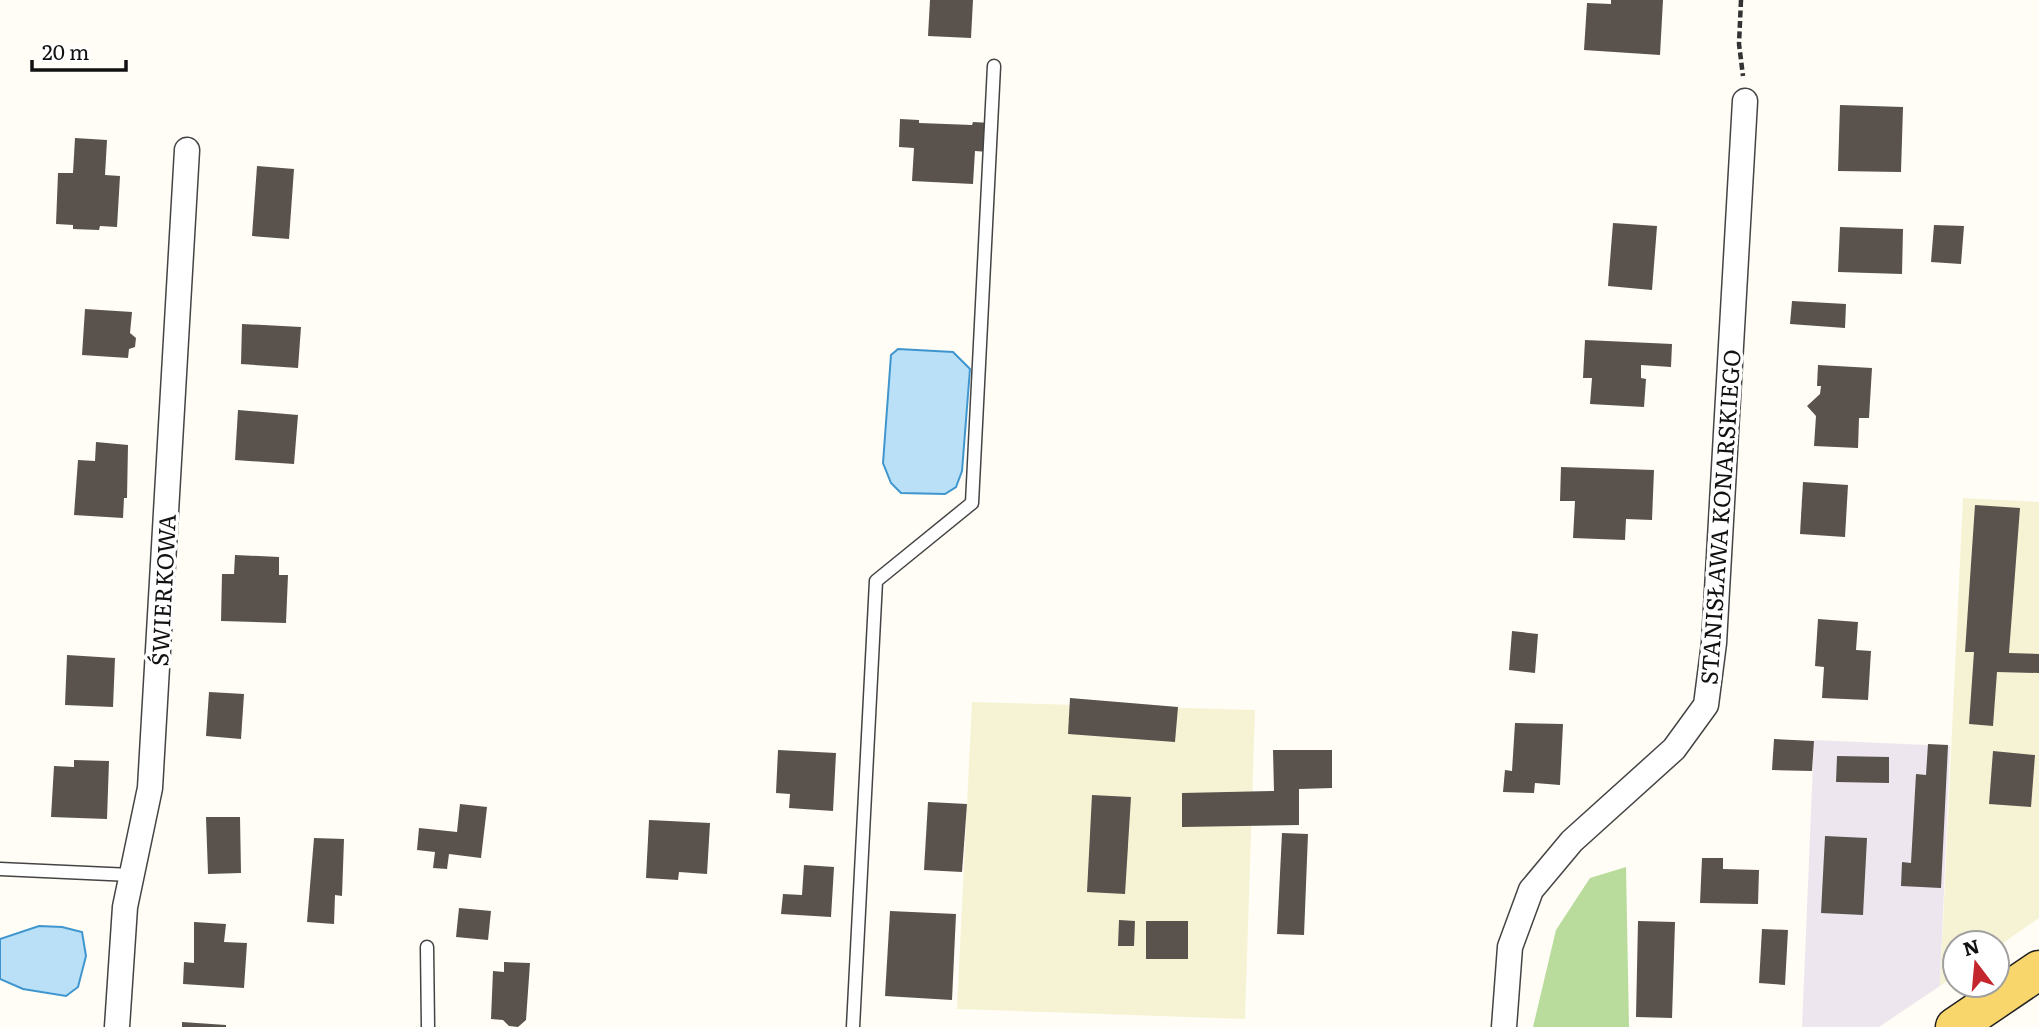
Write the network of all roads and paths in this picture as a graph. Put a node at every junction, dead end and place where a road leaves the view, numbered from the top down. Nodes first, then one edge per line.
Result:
1 (1741, 0) edge
2 (994, 66) dead end
3 (1745, 101) joint
4 (187, 150) dead end
5 (0, 869) edge
6 (131, 875) junction
7 (427, 947) dead end
8 (2039, 970) edge
9 (117, 1027) edge
10 (428, 1027) edge
11 (853, 1027) edge
12 (1504, 1027) edge
13 (1955, 1027) edge

1 - 3 path
2 - 11 lane
3 - 12 street, STANISŁAWA KONARSKIEGO
4 - 6 street, ŚWIERKOWA
5 - 6 lane
6 - 9 street, ŚWIERKOWA
7 - 10 lane
8 - 13 main road

